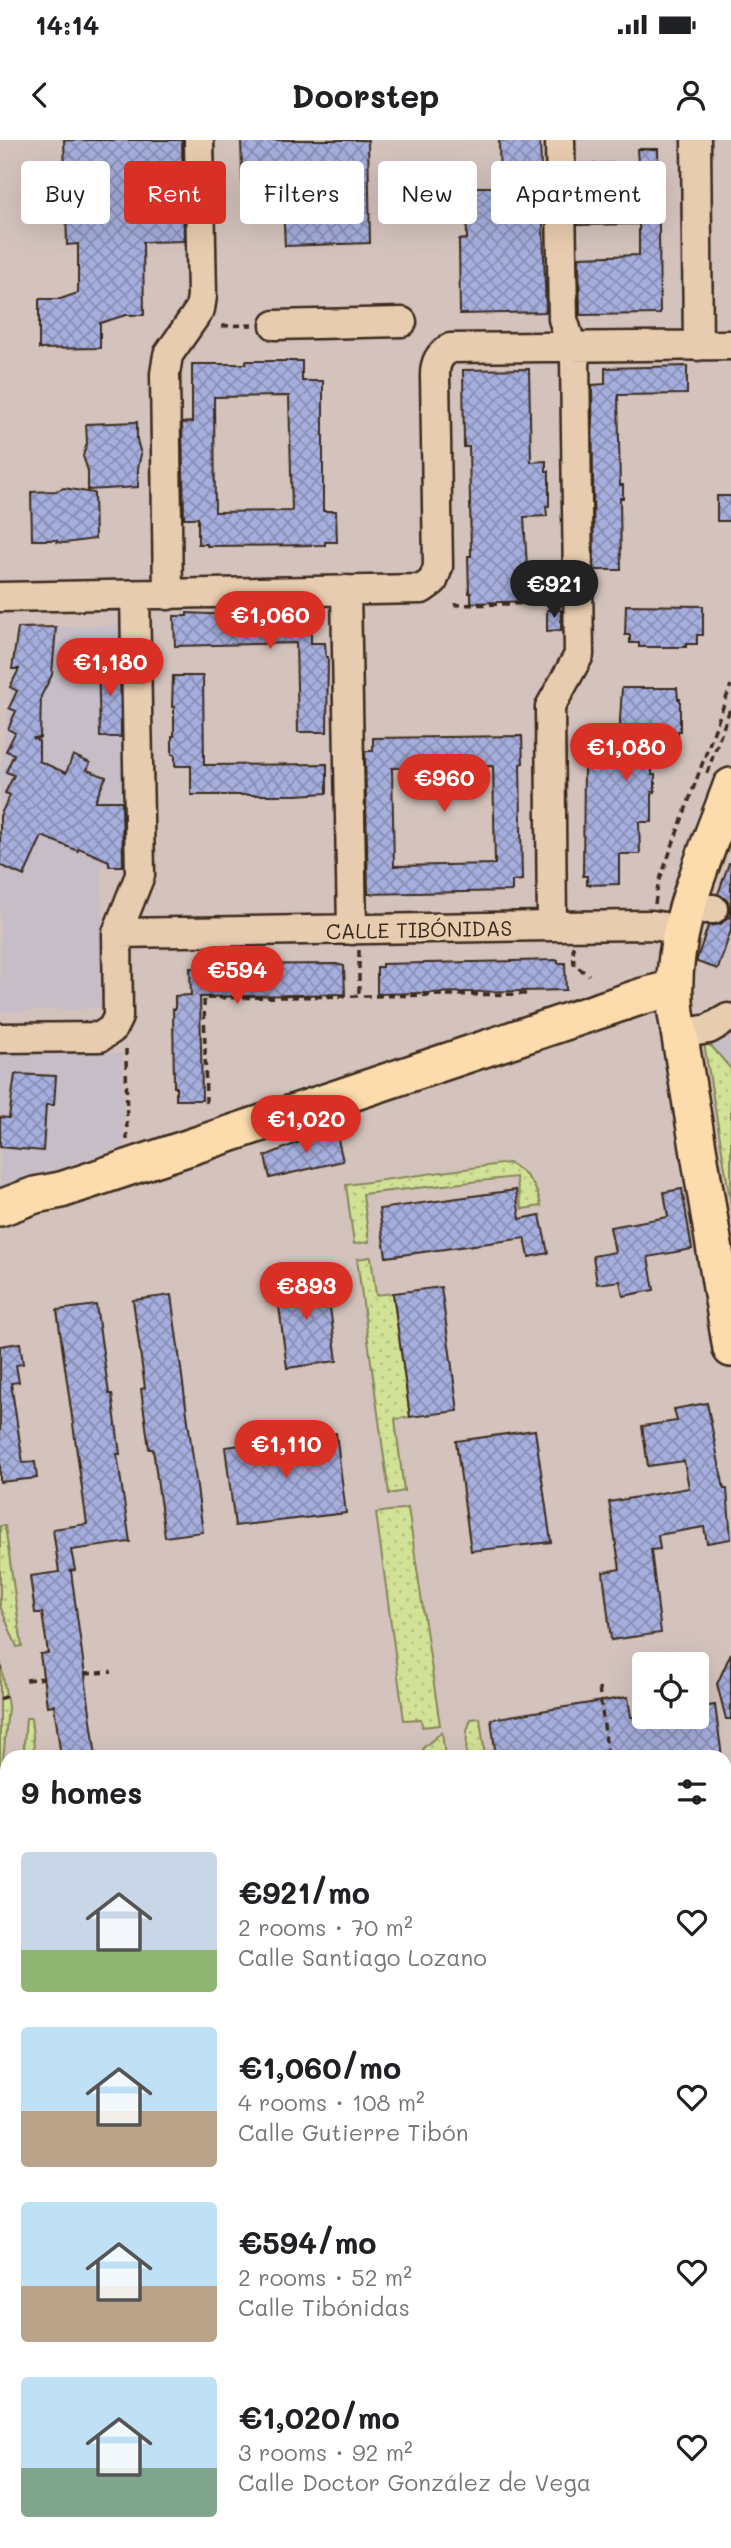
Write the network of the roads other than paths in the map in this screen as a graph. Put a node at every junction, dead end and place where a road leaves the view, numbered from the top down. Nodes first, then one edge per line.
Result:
1 (199, 140) edge
2 (561, 140) edge
3 (696, 140) edge
4 (402, 322) dead end
5 (275, 325) road end
6 (731, 345) edge
7 (698, 346) junction
8 (572, 348) junction
9 (346, 590) junction
10 (135, 595) junction
11 (167, 595) junction
12 (0, 597) edge
13 (731, 786) edge
14 (688, 914) junction
15 (552, 926) junction
16 (352, 930) junction
17 (117, 933) junction
18 (674, 988) junction
19 (728, 1018) dead end
20 (679, 1034) junction
21 (0, 1038) edge
22 (0, 1058) edge
23 (61, 1191) junction
24 (0, 1208) edge
25 (0, 1235) edge
26 (731, 1349) edge

1 - 11 street
2 - 8 street
3 - 7 street
4 - 5 street
6 - 7 street
7 - 8 street
8 - 9 street
8 - 15 street
9 - 11 street
9 - 16 street
10 - 11 street
10 - 12 street
10 - 17 street
13 - 14 main road
14 - 15 street, CALLE TIBÓNIDAS
14 - 18 main road
15 - 16 street, CALLE TIBÓNIDAS
16 - 17 street, CALLE TIBÓNIDAS
17 - 21 street
18 - 20 main road
18 - 23 main road
19 - 20 street
20 - 26 main road
21 - 22 street
23 - 24 main road
23 - 25 main road

